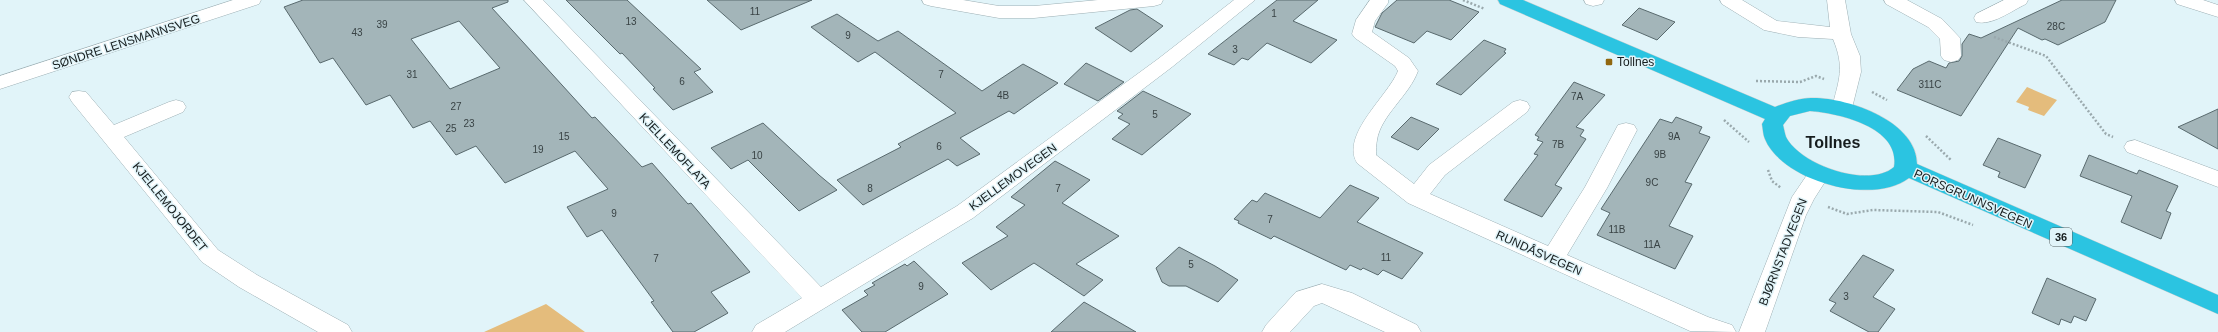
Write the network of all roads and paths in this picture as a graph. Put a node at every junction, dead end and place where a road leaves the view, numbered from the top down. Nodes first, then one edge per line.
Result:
1 (252, 0) edge
2 (533, 0) edge
3 (931, 0) edge
4 (1154, 0) edge
5 (1246, 0) edge
6 (1379, 0) edge
7 (1463, 0) edge
8 (1507, 0) edge
9 (1729, 0) edge
10 (1836, 0) edge
11 (1893, 0) edge
12 (2019, 0) edge
13 (2184, 0) edge
14 (2218, 11) edge
15 (1490, 12) dead end
16 (1985, 26) joint
17 (1841, 34) junction
18 (1951, 56) dead end
19 (1816, 76) dead end
20 (1755, 81) dead end
21 (0, 83) edge
22 (1876, 93) dead end
23 (79, 97) dead end
24 (1890, 103) dead end
25 (176, 107) dead end
26 (1520, 107) dead end
27 (1842, 108) junction
28 (1776, 116) junction
29 (1720, 118) dead end
30 (1626, 130) dead end
31 (110, 135) junction
32 (1925, 135) dead end
33 (1752, 146) dead end
34 (2136, 147) joint
35 (1766, 165) dead end
36 (1956, 166) dead end
37 (1905, 168) junction
38 (1819, 174) junction
39 (2218, 179) edge
40 (1781, 188) dead end
41 (1416, 197) junction
42 (1828, 207) dead end
43 (1979, 228) dead end
44 (1552, 259) junction
45 (819, 300) junction
46 (2218, 305) edge
47 (339, 332) edge
48 (765, 332) edge
49 (1275, 332) edge
50 (1408, 332) edge
51 (1723, 332) edge
52 (1752, 332) edge

1 - 21 street, SØNDRE LENSMANNSVEG
2 - 45 street, KJELLEMOFLATA
3 - 4 street
5 - 45 street, KJELLEMOVEGEN
6 - 41 street, RUNDÅSVEGEN
7 - 15 path
8 - 28 highway
9 - 17 street
10 - 17 street
11 - 18 street
12 - 16 street
13 - 14 street
16 - 34 path
17 - 27 street
19 - 20 path
22 - 24 path
23 - 31 street, KJELLEMOJORDET
25 - 31 street
26 - 41 street
27 - 28 highway, PORSGRUNNSVEGEN
27 - 37 highway, PORSGRUNNSVEGEN
28 - 38 highway, PORSGRUNNSVEGEN
29 - 33 path
30 - 44 street
31 - 47 street, KJELLEMOJORDET
32 - 36 path
34 - 39 street
35 - 40 path
37 - 38 highway, PORSGRUNNSVEGEN
37 - 46 highway, PORSGRUNNSVEGEN / 36
38 - 52 street, BJØRNSTADVEGEN
41 - 44 street, RUNDÅSVEGEN
42 - 43 path
44 - 51 street, RUNDÅSVEGEN
45 - 48 street, KJELLEMOVEGEN
49 - 50 street

